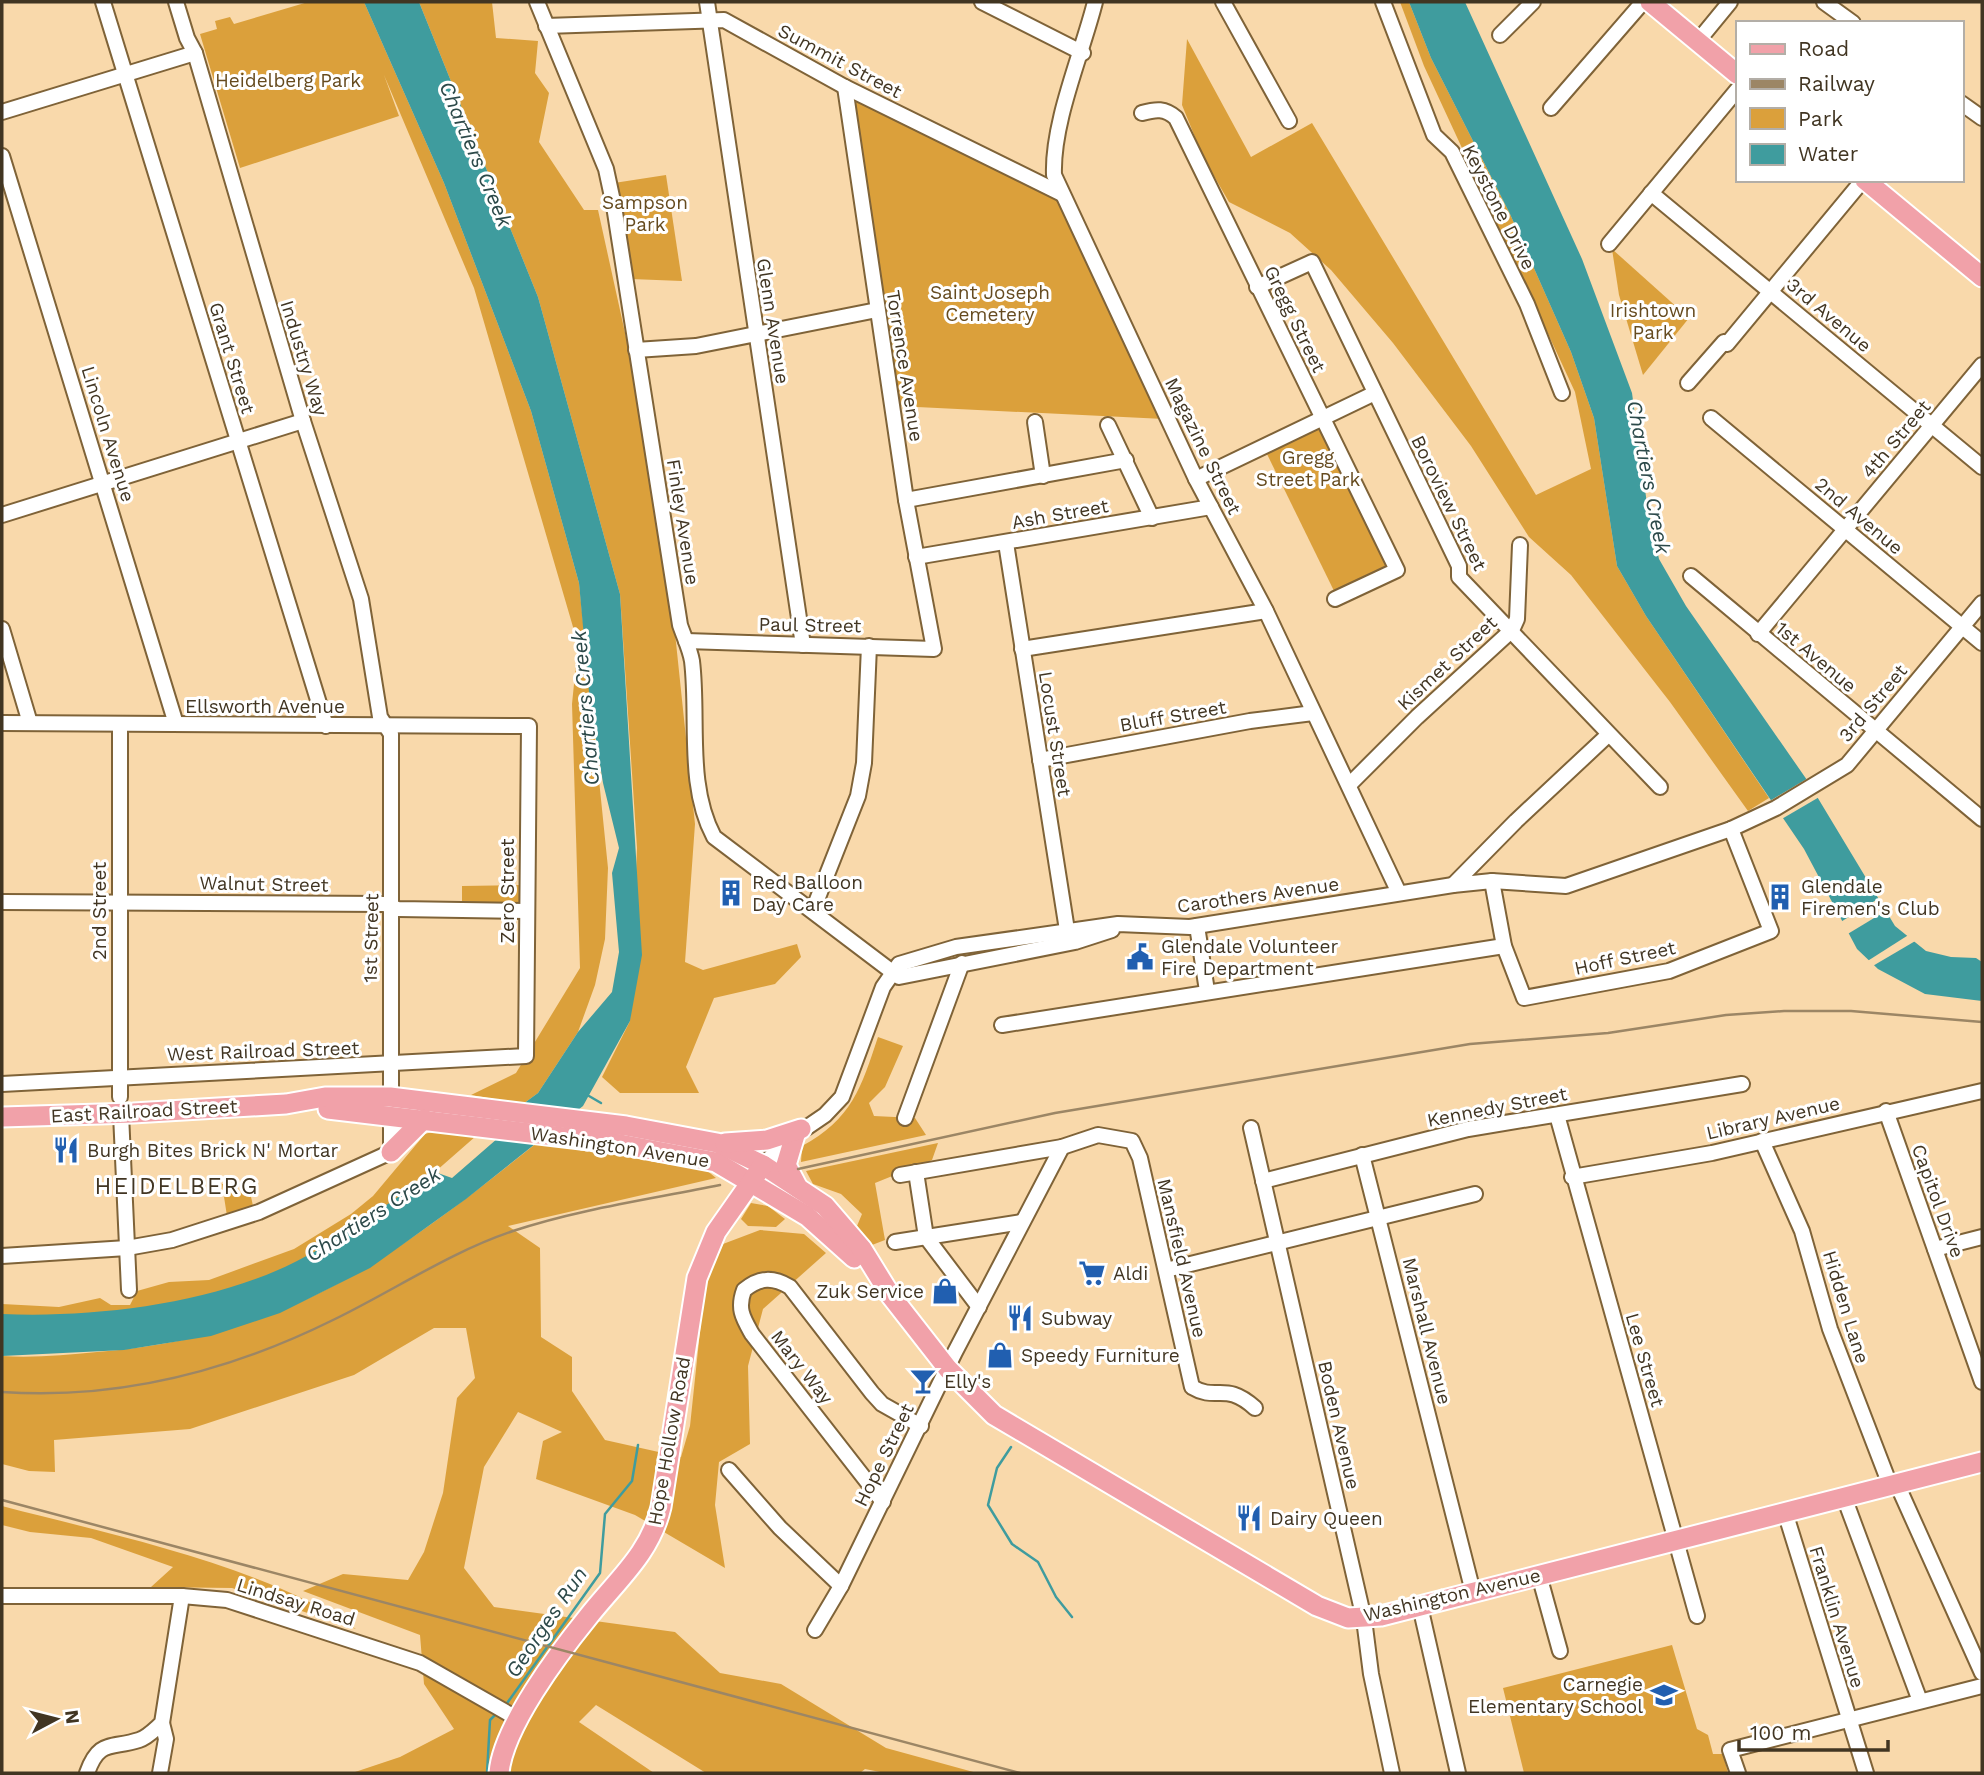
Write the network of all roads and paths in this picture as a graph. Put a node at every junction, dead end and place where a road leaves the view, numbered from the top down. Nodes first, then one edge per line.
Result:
1 (103, 2) edge
2 (176, 2) edge
3 (537, 2) edge
4 (707, 2) edge
5 (982, 2) edge
6 (1095, 2) edge
7 (1223, 2) edge
8 (1383, 2) edge
9 (1532, 2) edge
10 (1643, 2) edge
11 (1650, 2) edge
12 (1730, 2) edge
13 (1824, 2) edge
14 (1850, 21) edge
15 (708, 22) junction
16 (546, 26) junction
17 (1500, 35) dead end
18 (1698, 41) junction
19 (195, 53) junction
20 (1083, 53) junction
21 (1736, 73) edge
22 (127, 75) junction
23 (845, 87) junction
24 (1736, 91) edge
25 (1963, 104) edge
26 (1551, 108) dead end
27 (2, 113) edge
28 (1142, 113) dead end
29 (1982, 118) edge
30 (1289, 121) dead end
31 (2, 156) edge
32 (1862, 182) edge
33 (1866, 182) edge
34 (1651, 193) junction
35 (1062, 194) junction
36 (1609, 244) dead end
37 (1982, 277) edge
38 (1257, 287) junction
39 (1771, 292) junction
40 (877, 310) junction
41 (756, 333) junction
42 (636, 350) junction
43 (1982, 365) edge
44 (1688, 383) dead end
45 (1374, 393) junction
46 (1562, 393) dead end
47 (1322, 418) junction
48 (1711, 418) dead end
49 (303, 421) junction
50 (1035, 422) dead end
51 (1108, 425) dead end
52 (1932, 425) junction
53 (237, 442) junction
54 (1126, 460) junction
55 (1982, 467) edge
56 (1043, 476) junction
57 (1196, 479) junction
58 (103, 483) junction
59 (906, 500) junction
60 (1211, 507) junction
61 (2, 515) edge
62 (1152, 518) junction
63 (1845, 530) junction
64 (1006, 543) junction
65 (1520, 545) dead end
66 (916, 557) junction
67 (1691, 576) dead end
68 (1335, 599) dead end
69 (1982, 603) edge
70 (1266, 611) junction
71 (1962, 626) junction
72 (2, 629) edge
73 (1511, 630) junction
74 (1758, 634) junction
75 (686, 641) junction
76 (1982, 643) edge
77 (803, 645) junction
78 (869, 646) junction
79 (934, 649) joint
80 (1022, 649) junction
81 (1313, 713) junction
82 (2, 723) edge
83 (30, 723) junction
84 (176, 724) junction
85 (120, 725) junction
86 (388, 725) junction
87 (326, 726) junction
88 (528, 726) joint
89 (1876, 732) junction
90 (1608, 735) junction
91 (1040, 760) junction
92 (1349, 785) junction
93 (1660, 787) dead end
94 (1776, 808) joint
95 (1982, 819) edge
96 (1731, 829) junction
97 (1492, 881) junction
98 (1453, 885) junction
99 (1399, 893) junction
100 (2, 902) edge
101 (119, 902) junction
102 (391, 906) junction
103 (813, 910) junction
104 (526, 911) junction
105 (1126, 924) junction
106 (1198, 926) junction
107 (1068, 930) junction
108 (1504, 946) junction
109 (962, 963) junction
110 (892, 971) junction
111 (1207, 991) junction
112 (1002, 1025) dead end
113 (526, 1056) joint
114 (389, 1064) junction
115 (119, 1076) junction
116 (2, 1084) edge
117 (1742, 1084) dead end
118 (1982, 1091) edge
119 (452, 1104) joint
120 (121, 1106) junction
121 (390, 1106) junction
122 (1886, 1111) junction
123 (1557, 1115) junction
124 (2, 1117) edge
125 (905, 1118) dead end
126 (426, 1120) junction
127 (1251, 1128) dead end
128 (798, 1132) junction
129 (621, 1135) junction
130 (1762, 1141) junction
131 (717, 1143) junction
132 (1062, 1147) junction
133 (391, 1152) junction
134 (1362, 1155) junction
135 (916, 1172) junction
136 (757, 1173) junction
137 (900, 1175) dead end
138 (1572, 1177) junction
139 (1263, 1181) junction
140 (801, 1191) junction
141 (1475, 1194) dead end
142 (1379, 1218) junction
143 (1022, 1222) junction
144 (926, 1237) junction
145 (1982, 1237) edge
146 (895, 1242) dead end
147 (1277, 1244) junction
148 (127, 1248) junction
149 (1935, 1249) junction
150 (2, 1256) edge
151 (1166, 1270) junction
152 (128, 1290) dead end
153 (891, 1296) junction
154 (979, 1307) junction
155 (948, 1369) junction
156 (1982, 1382) edge
157 (1255, 1408) dead end
158 (921, 1426) junction
159 (1982, 1462) edge
160 (729, 1470) dead end
161 (1894, 1485) junction
162 (1843, 1497) junction
163 (883, 1502) junction
164 (1785, 1512) junction
165 (1676, 1540) junction
166 (1539, 1575) junction
167 (841, 1586) junction
168 (1474, 1592) junction
169 (2, 1596) edge
170 (182, 1596) junction
171 (1420, 1606) junction
172 (1697, 1616) dead end
173 (1364, 1619) junction
174 (815, 1630) dead end
175 (1560, 1651) dead end
176 (1982, 1673) edge
177 (1982, 1685) edge
178 (1920, 1701) junction
179 (513, 1717) junction
180 (1848, 1719) junction
181 (162, 1723) junction
182 (87, 1773) edge
183 (160, 1773) edge
184 (499, 1773) edge
185 (1392, 1773) edge
186 (1458, 1773) edge
187 (1738, 1773) edge
188 (1866, 1773) edge

1 - 22 street, Grant Street
2 - 19 street, Industry Way
3 - 16 street, Finley Avenue
4 - 15 street, Glenn Avenue
5 - 20 street
6 - 20 street, Magazine Street
7 - 30 street
8 - 46 street, Keystone Drive
9 - 17 street
10 - 26 street
11 - 18 main road
12 - 18 street
13 - 14 street
15 - 16 street, Summit Street
15 - 23 street, Summit Street
15 - 41 street, Glenn Avenue
16 - 42 street, Finley Avenue
18 - 21 main road
19 - 22 street
19 - 49 street, Industry Way
20 - 35 street, Magazine Street
22 - 27 street
22 - 53 street, Grant Street
23 - 35 street, Summit Street
23 - 40 street, Torrence Avenue
24 - 34 street
25 - 29 street
28 - 38 street, Gregg Street
31 - 58 street, Lincoln Avenue
32 - 39 street
33 - 37 main road
34 - 36 street
34 - 39 street, 3rd Avenue
35 - 57 street, Magazine Street
38 - 45 street, Boroview Street
38 - 47 street, Gregg Street
39 - 44 street
39 - 52 street, 3rd Avenue
40 - 41 street
40 - 59 street, Torrence Avenue
41 - 42 street
41 - 77 street, Glenn Avenue
42 - 75 street, Finley Avenue
43 - 52 street, 4th Street
45 - 47 street
45 - 73 street, Boroview Street
47 - 57 street
47 - 68 street, Gregg Street
48 - 63 street, 2nd Avenue
49 - 53 street
49 - 86 street, Industry Way
50 - 56 street
51 - 54 street
52 - 55 street, 3rd Avenue
52 - 63 street, 4th Street
53 - 58 street
53 - 87 street, Grant Street
54 - 56 street
54 - 62 street
56 - 59 street
57 - 60 street, Magazine Street
58 - 61 street
58 - 84 street, Lincoln Avenue
59 - 66 street, Torrence Avenue
60 - 62 street, Ash Street
60 - 70 street, Magazine Street
62 - 64 street, Ash Street
63 - 71 street, 2nd Avenue
63 - 74 street, 4th Street
64 - 66 street, Ash Street
64 - 80 street, Locust Street
65 - 73 street, Kismet Street
66 - 79 street, Torrence Avenue
67 - 74 street, 1st Avenue
69 - 71 street, 3rd Street
70 - 80 street
70 - 81 street, Magazine Street
71 - 76 street, 2nd Avenue
71 - 89 street, 3rd Street
72 - 83 street
73 - 90 street, Boroview Street
73 - 92 street, Kismet Street
74 - 89 street, 1st Avenue
75 - 77 street, Paul Street
75 - 103 street, Finley Avenue
77 - 78 street, Paul Street
78 - 79 street, Paul Street
78 - 103 street
80 - 91 street, Locust Street
81 - 91 street, Bluff Street
81 - 92 street, Magazine Street
82 - 83 street, Ellsworth Avenue
83 - 85 street, Ellsworth Avenue
84 - 85 street, Ellsworth Avenue
84 - 87 street, Ellsworth Avenue
85 - 101 street, 2nd Street
86 - 87 street, Ellsworth Avenue
86 - 88 street, Ellsworth Avenue
86 - 102 street, 1st Street
88 - 104 street, Zero Street
89 - 94 street, 3rd Street
89 - 95 street, 1st Avenue
90 - 93 street, Boroview Street
90 - 98 street
91 - 107 street, Locust Street
92 - 99 street, Magazine Street
94 - 96 street, Carothers Avenue
96 - 97 street, Carothers Avenue
96 - 108 street, Hoff Street
97 - 98 street, Carothers Avenue
97 - 108 street
98 - 99 street, Carothers Avenue
99 - 106 street, Carothers Avenue
100 - 101 street, Walnut Street
101 - 102 street, Walnut Street
101 - 115 street, 2nd Street
102 - 104 street, Walnut Street
102 - 114 street, 1st Street
103 - 110 street, Finley Avenue
104 - 113 street, Zero Street
105 - 106 street, Carothers Avenue
105 - 107 street, Carothers Avenue
105 - 109 street
106 - 111 street
107 - 110 street, Carothers Avenue
108 - 111 street
109 - 110 street
109 - 125 street
110 - 128 street
111 - 112 street
113 - 114 street, West Railroad Street
114 - 115 street, West Railroad Street
114 - 121 street, 1st Street
115 - 116 street, West Railroad Street
115 - 120 street, 2nd Street
117 - 123 street, Kennedy Street
118 - 122 street, Library Avenue
119 - 121 main road, East Railroad Street
119 - 129 main road, Washington Avenue
120 - 121 main road, East Railroad Street
120 - 124 main road, East Railroad Street
120 - 148 street, 2nd Street
121 - 126 main road, East Railroad Street
121 - 133 street, 1st Street
122 - 130 street, Library Avenue
122 - 149 street, Capitol Drive
123 - 134 street, Kennedy Street
123 - 138 street, Lee Street
126 - 129 main road, Washington Avenue
126 - 133 main road
127 - 139 street, Boden Avenue
128 - 131 main road
128 - 136 street
128 - 140 main road
129 - 131 main road, Washington Avenue
129 - 136 main road, Washington Avenue
130 - 138 street, Library Avenue
130 - 161 street, Hidden Lane
131 - 136 main road, Washington Avenue
132 - 135 street
132 - 143 street, Hope Street
132 - 151 street, Mansfield Avenue
133 - 148 street
134 - 139 street, Kennedy Street
134 - 142 street, Marshall Avenue
135 - 137 street
135 - 144 street
136 - 140 main road, Washington Avenue
136 - 153 main road, Washington Avenue
136 - 179 main road, Hope Hollow Road
138 - 165 street, Lee Street
139 - 147 street, Boden Avenue
140 - 153 main road, Washington Avenue
141 - 142 street
142 - 147 street
142 - 168 street, Marshall Avenue
143 - 144 street
143 - 154 street, Hope Street
144 - 146 street
144 - 154 street
145 - 149 street
147 - 151 street
147 - 173 street, Boden Avenue
148 - 150 street
148 - 152 street, 2nd Street
149 - 156 street, Capitol Drive
151 - 157 street, Mansfield Avenue
153 - 155 main road, Washington Avenue
154 - 155 street, Hope Street
155 - 158 street, Hope Street
155 - 173 main road, Washington Avenue
158 - 163 street, Hope Street
158 - 163 street, Mary Way
159 - 161 main road, Washington Avenue
160 - 167 street
161 - 162 main road, Washington Avenue
161 - 176 street, Hidden Lane
162 - 164 main road, Washington Avenue
162 - 178 street
163 - 167 street, Hope Street
164 - 165 main road, Washington Avenue
164 - 180 street, Franklin Avenue
165 - 166 main road, Washington Avenue
165 - 172 street, Lee Street
166 - 168 main road, Washington Avenue
166 - 175 street
167 - 174 street, Hope Street
168 - 171 main road, Washington Avenue
169 - 170 street, Lindsay Road
170 - 179 street, Lindsay Road
170 - 181 street
171 - 173 main road, Washington Avenue
171 - 186 street
173 - 185 street, Boden Avenue
177 - 178 street
178 - 180 street
179 - 184 main road, Hope Hollow Road
180 - 187 street
180 - 188 street, Franklin Avenue
181 - 182 street
181 - 183 street

